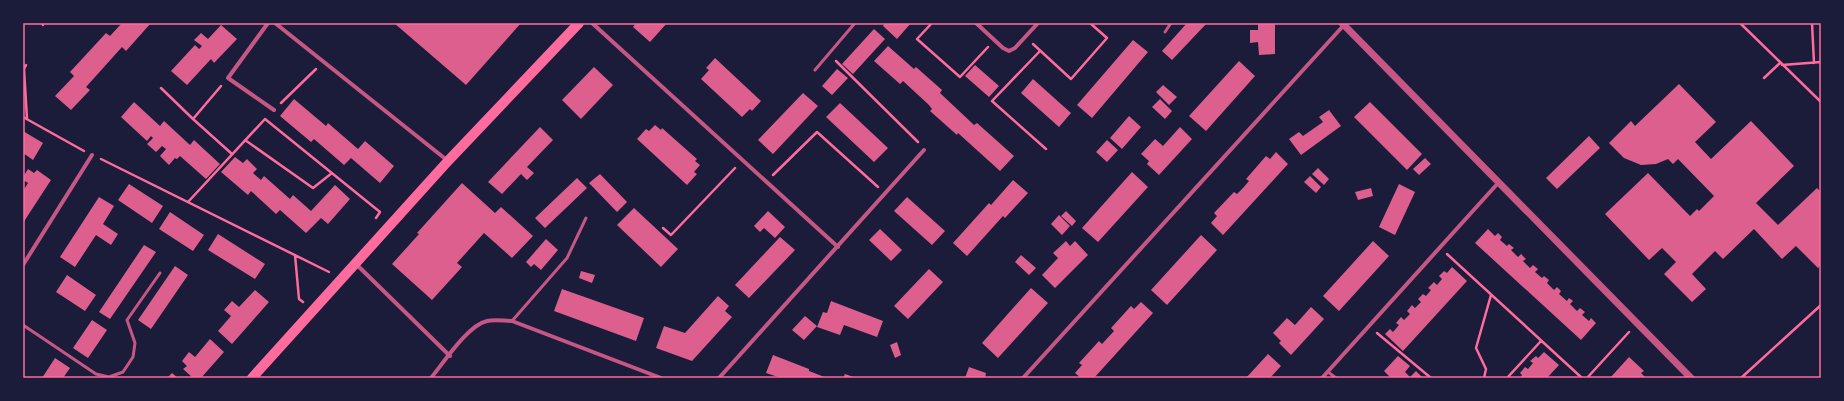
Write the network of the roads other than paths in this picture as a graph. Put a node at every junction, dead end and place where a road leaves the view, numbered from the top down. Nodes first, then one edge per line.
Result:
1 (268, 23) edge
2 (275, 23) edge
3 (579, 23) edge
4 (592, 23) edge
5 (855, 23) edge
6 (976, 23) edge
7 (1038, 23) edge
8 (1171, 23) edge
9 (1343, 24) edge
10 (1164, 32) dead end
11 (815, 70) dead end
12 (274, 110) road end
13 (924, 150) road end
14 (92, 155) road end
15 (448, 161) junction
16 (1499, 182) junction
17 (586, 218) dead end
18 (838, 247) junction
19 (356, 264) junction
20 (23, 265) edge
21 (160, 273) dead end
22 (512, 321) junction
23 (23, 325) edge
24 (450, 356) junction
25 (1328, 372) junction
26 (252, 378) edge
27 (432, 378) edge
28 (661, 378) edge
29 (719, 378) edge
30 (1023, 378) edge
31 (1322, 378) edge
32 (1336, 378) edge
33 (1692, 378) edge

1 - 12 street
2 - 15 street
3 - 15 main road
4 - 18 street
5 - 11 lane
6 - 7 street
8 - 10 lane
9 - 16 street
9 - 30 street
13 - 18 street
14 - 20 street
15 - 19 main road
16 - 25 street
16 - 33 street
17 - 22 lane
18 - 29 street
19 - 24 street
19 - 26 main road
21 - 23 lane
22 - 24 street
22 - 28 street
24 - 27 street
25 - 31 street
25 - 32 lane

